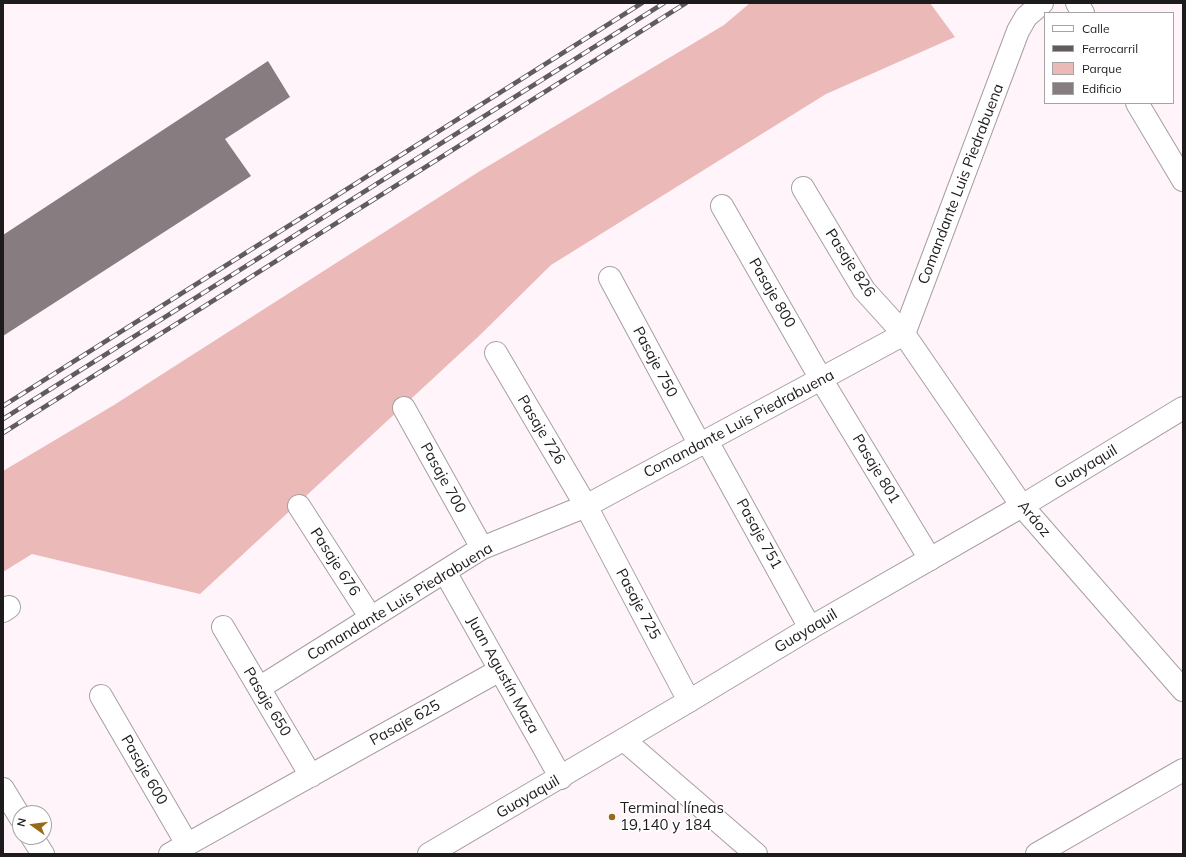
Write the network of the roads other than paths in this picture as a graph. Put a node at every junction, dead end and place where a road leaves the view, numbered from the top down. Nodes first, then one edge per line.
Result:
1 (1042, 3) edge
2 (1077, 3) edge
3 (1022, 10) edge
4 (1082, 12) edge
5 (1138, 104) edge
6 (1183, 180) edge
7 (803, 188) dead end
8 (722, 206) dead end
9 (610, 278) dead end
10 (904, 334) junction
11 (496, 353) dead end
12 (821, 379) junction
13 (404, 408) dead end
14 (1183, 408) edge
15 (704, 443) junction
16 (299, 506) dead end
17 (586, 506) junction
18 (1022, 506) junction
19 (482, 548) junction
20 (930, 559) junction
21 (445, 572) junction
22 (371, 618) junction
23 (223, 627) dead end
24 (810, 628) junction
25 (500, 670) junction
26 (259, 688) junction
27 (1183, 690) edge
28 (101, 696) dead end
29 (690, 701) junction
30 (624, 740) junction
31 (1183, 770) edge
32 (311, 776) junction
33 (561, 778) junction
34 (3, 789) edge
35 (13, 805) edge
36 (37, 845) edge
37 (178, 849) edge
38 (43, 854) edge
39 (429, 854) edge
40 (756, 854) edge
41 (1037, 854) edge

1 - 3 street, Comandante Luis Piedrabuena
2 - 4 street
3 - 10 street, Comandante Luis Piedrabuena
5 - 6 street
7 - 10 street, Pasaje 826
8 - 12 street, Pasaje 800
9 - 15 street, Pasaje 750
10 - 12 street, Comandante Luis Piedrabuena
10 - 18 street, Aráoz
11 - 17 street, Pasaje 726
12 - 15 street, Comandante Luis Piedrabuena
12 - 20 street, Pasaje 801
13 - 19 street, Pasaje 700
14 - 18 street, Guayaquil
15 - 17 street, Comandante Luis Piedrabuena
15 - 24 street, Pasaje 751
16 - 22 street, Pasaje 676
17 - 19 street, Comandante Luis Piedrabuena
17 - 29 street, Pasaje 725
18 - 20 street, Guayaquil
18 - 27 street, Aráoz
19 - 21 street, Comandante Luis Piedrabuena
20 - 24 street, Guayaquil
21 - 22 street, Comandante Luis Piedrabuena
21 - 25 street, Juan Agustín Maza
22 - 26 street, Comandante Luis Piedrabuena
23 - 26 street, Pasaje 650
24 - 29 street, Guayaquil
25 - 32 street, Pasaje 625
25 - 33 street, Juan Agustín Maza
26 - 32 street, Pasaje 650
28 - 37 street, Pasaje 600
29 - 30 street, Guayaquil
30 - 33 street, Guayaquil
30 - 40 street
31 - 41 street
32 - 37 street
33 - 39 street, Guayaquil
34 - 35 street
36 - 38 street

